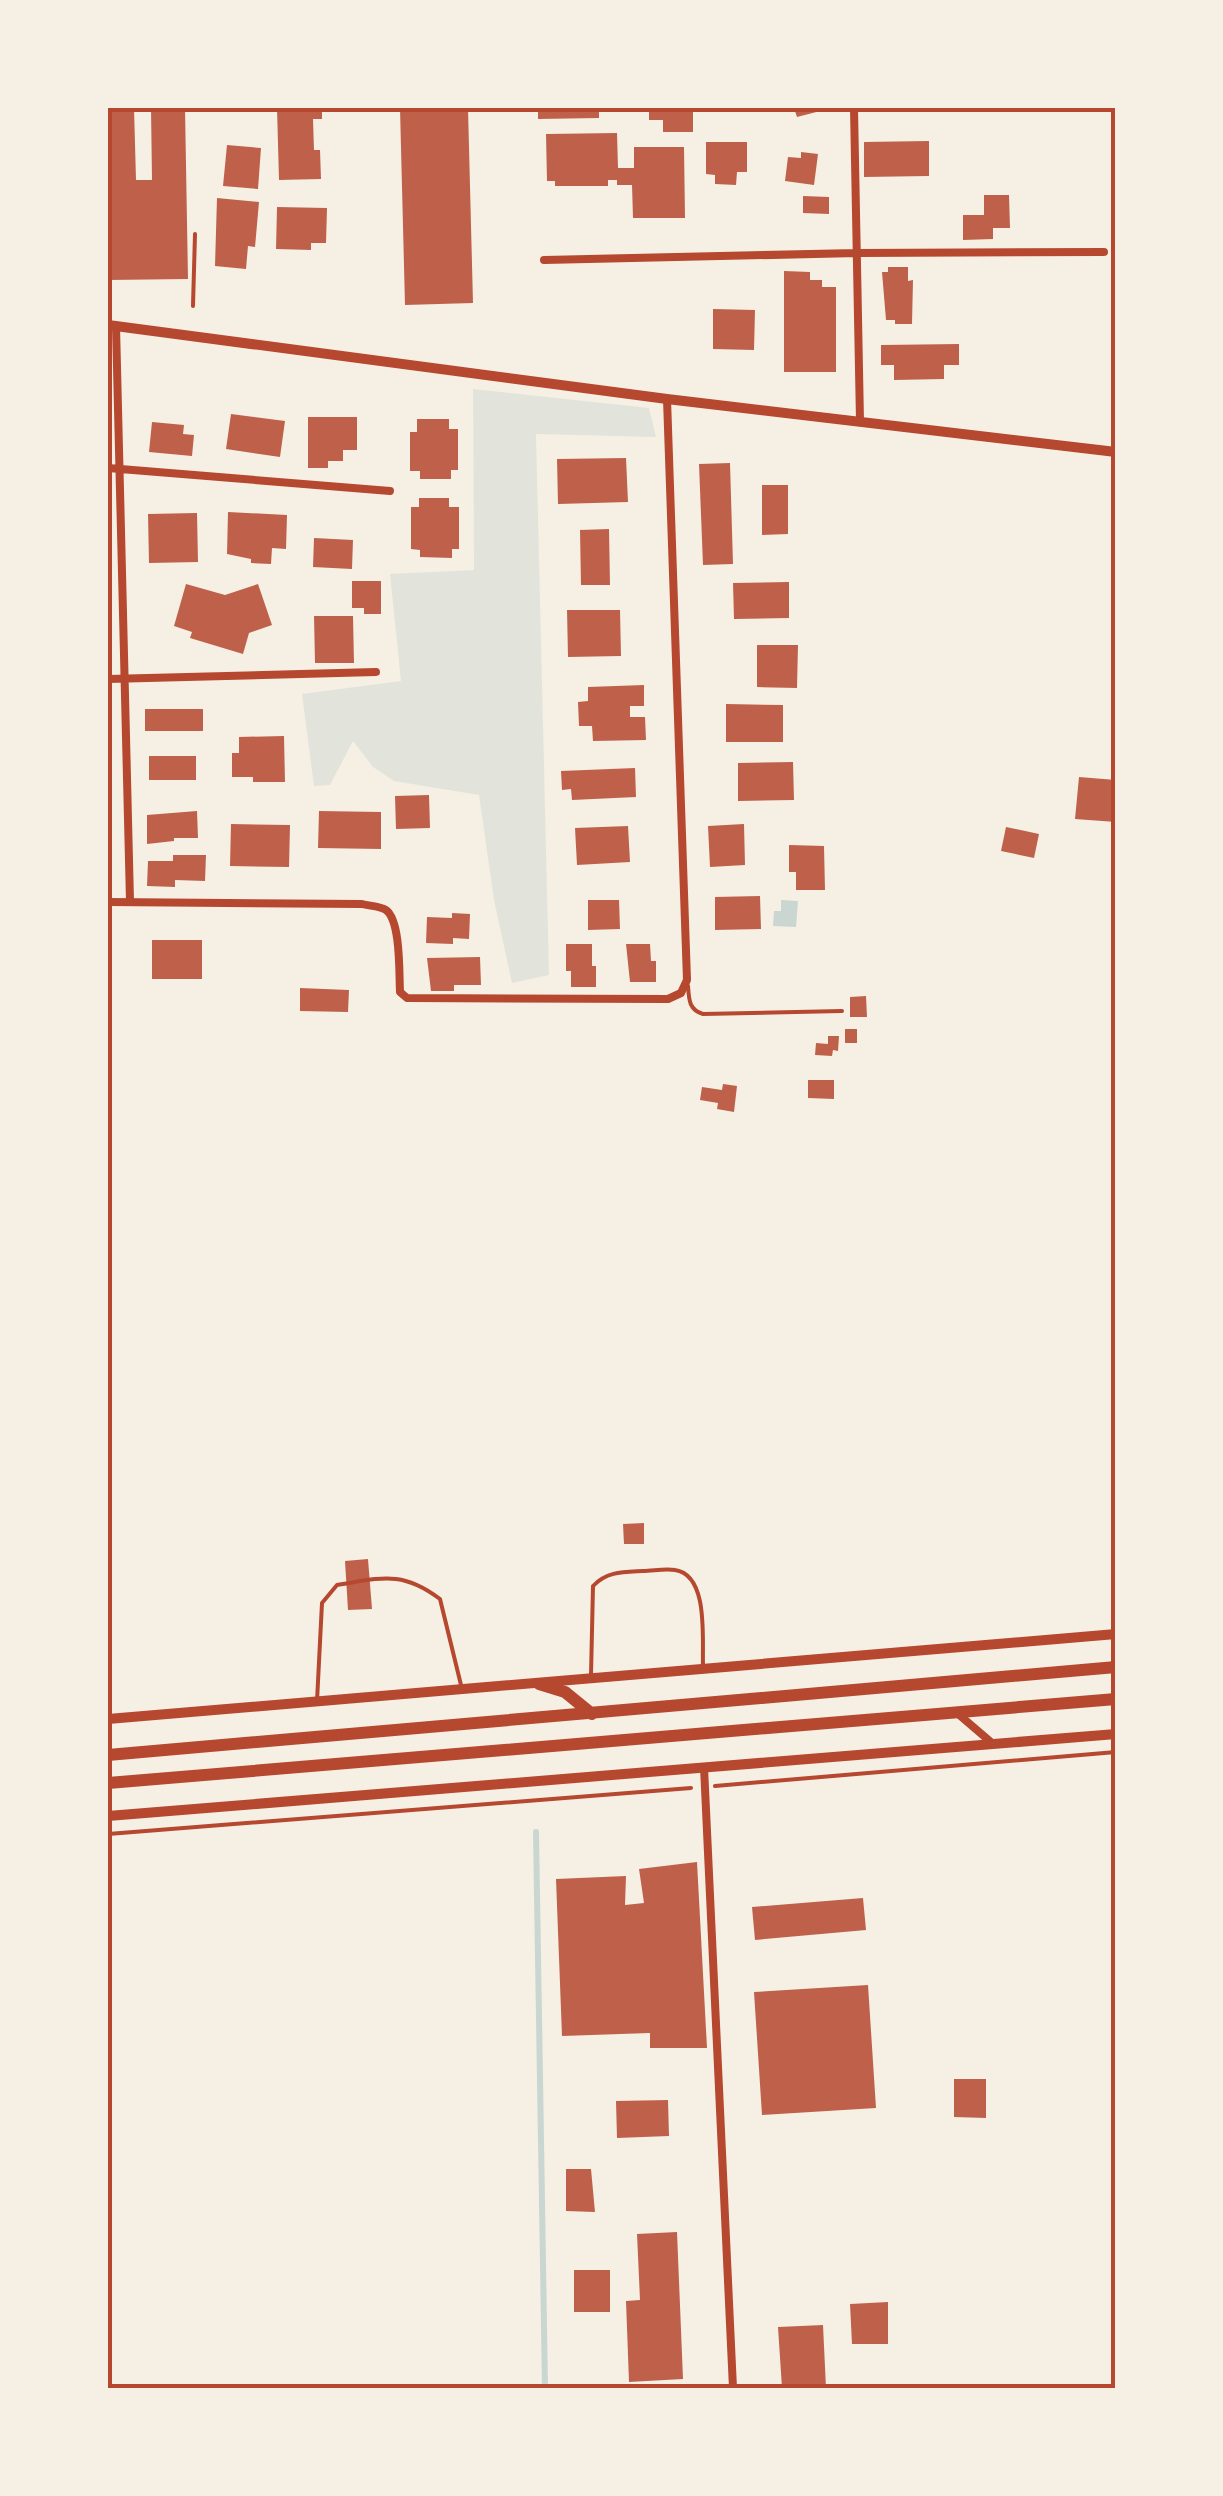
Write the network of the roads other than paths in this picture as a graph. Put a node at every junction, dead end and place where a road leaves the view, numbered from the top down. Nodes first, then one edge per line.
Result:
1 (854, 108) edge
2 (195, 234) dead end
3 (1104, 252) dead end
4 (858, 253) junction
5 (544, 260) dead end
6 (194, 306) dead end
7 (112, 325) edge
8 (667, 399) junction
9 (860, 421) junction
10 (1116, 452) edge
11 (108, 468) edge
12 (121, 469) junction
13 (390, 490) dead end
14 (376, 672) dead end
15 (108, 678) edge
16 (124, 678) junction
17 (130, 901) junction
18 (108, 902) edge
19 (687, 980) junction
20 (842, 1012) dead end
21 (1116, 1634) edge
22 (1116, 1667) edge
23 (703, 1671) junction
24 (591, 1680) junction
25 (539, 1684) junction
26 (462, 1690) junction
27 (1116, 1699) edge
28 (317, 1702) junction
29 (957, 1713) junction
30 (592, 1714) junction
31 (108, 1719) edge
32 (1116, 1734) edge
33 (992, 1744) junction
34 (108, 1754) edge
35 (704, 1766) junction
36 (108, 1783) edge
37 (108, 1816) edge
38 (734, 2388) edge

1 - 4 street
2 - 6 lane
3 - 4 street
4 - 5 street
4 - 9 street
7 - 8 street
7 - 12 street
8 - 9 street
8 - 19 street
9 - 10 street
11 - 12 street
12 - 13 street
12 - 16 street
14 - 16 street
15 - 16 street
16 - 17 street
17 - 18 street
17 - 19 street
19 - 20 lane
21 - 23 street
22 - 30 main road
23 - 24 street
23 - 24 lane
24 - 25 street
25 - 26 street
25 - 30 main road
26 - 28 street
26 - 28 lane
27 - 29 main road
28 - 31 street
29 - 33 street
29 - 36 main road
30 - 34 main road
32 - 33 street
33 - 35 street
35 - 37 street
35 - 38 street

